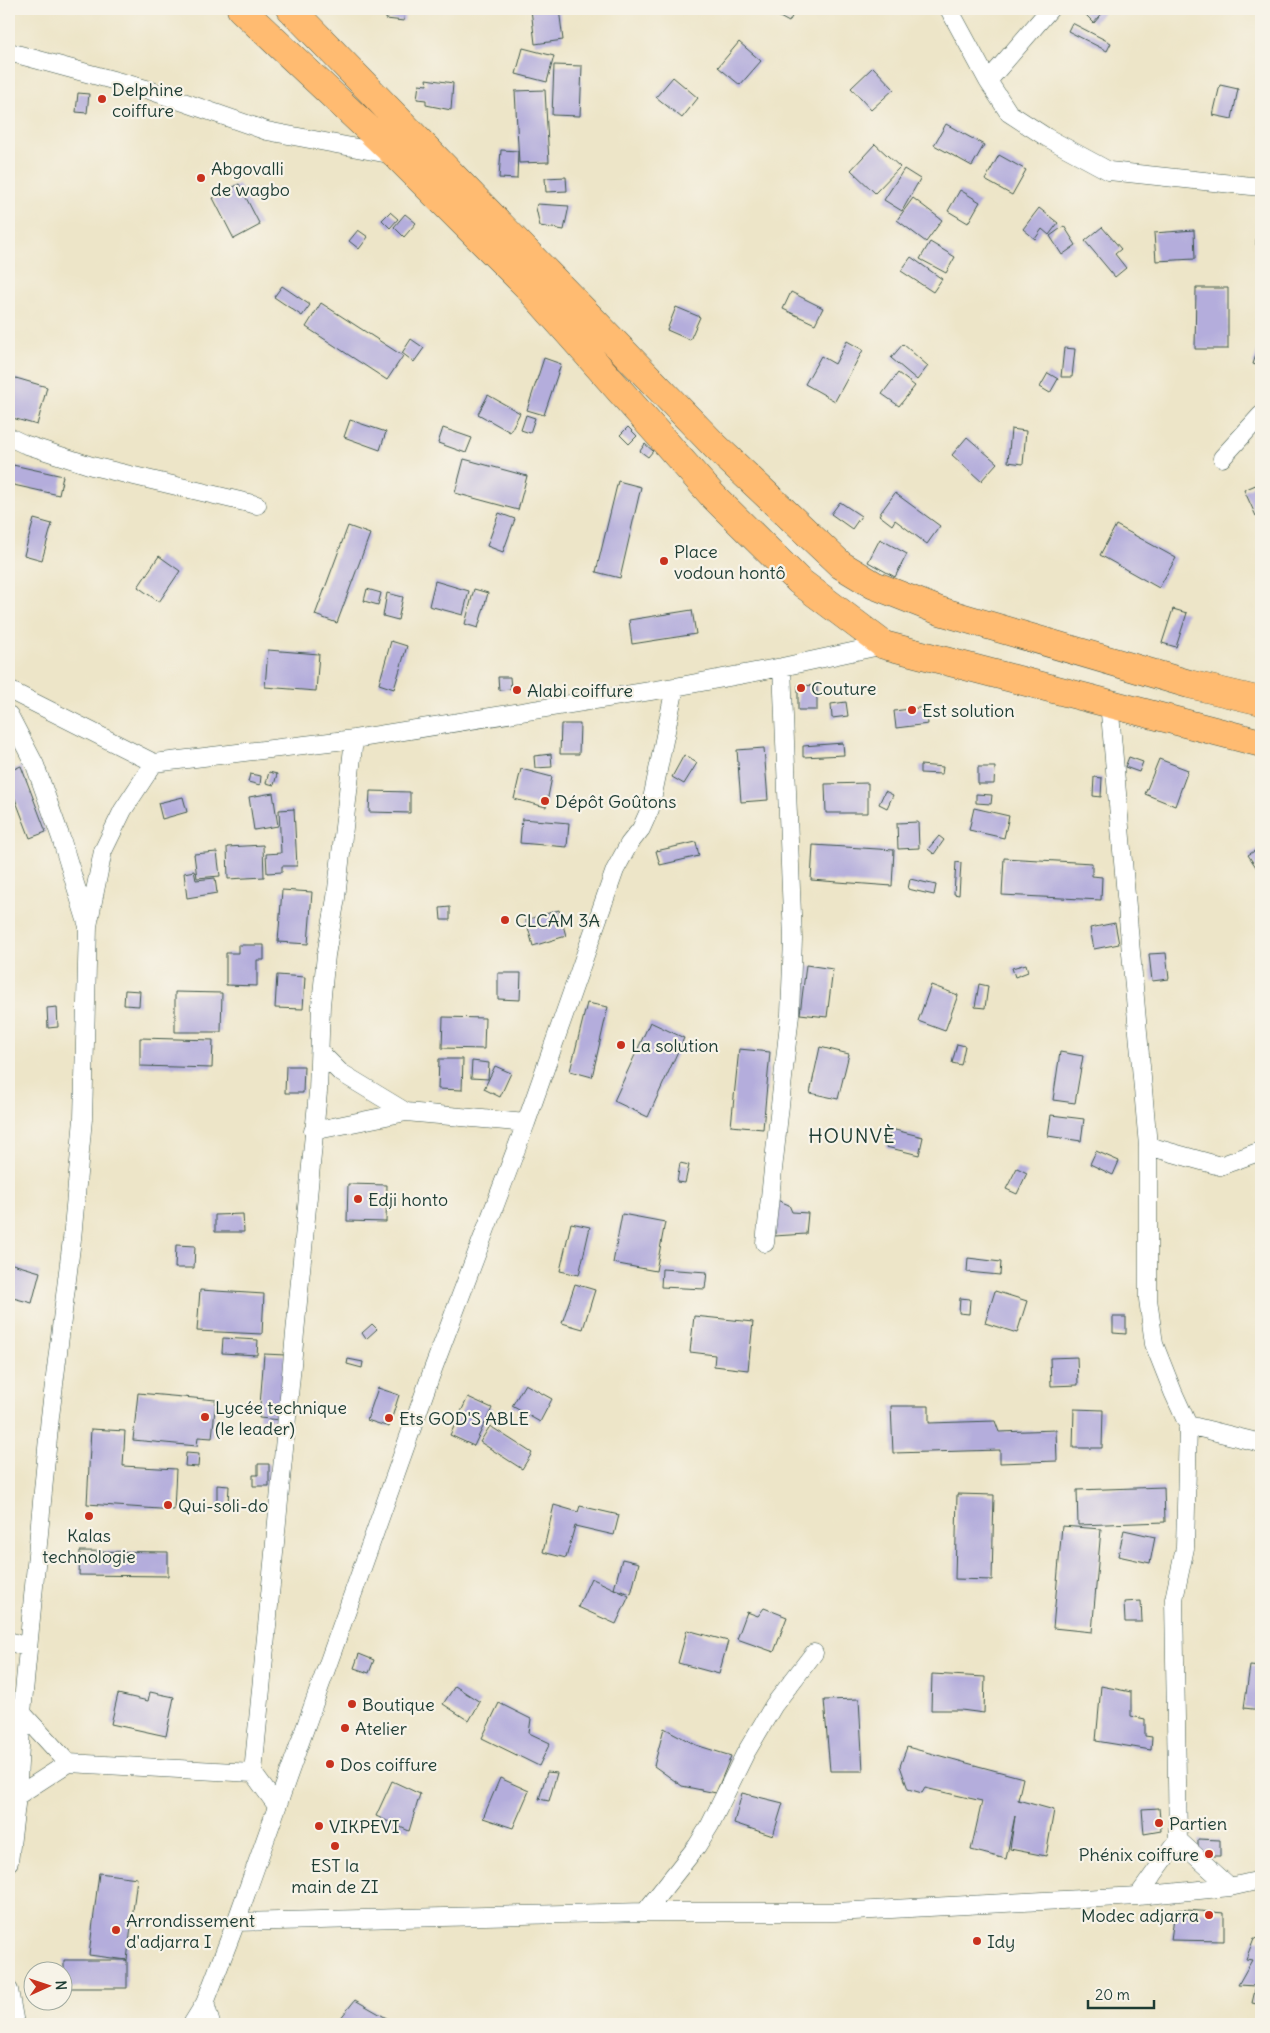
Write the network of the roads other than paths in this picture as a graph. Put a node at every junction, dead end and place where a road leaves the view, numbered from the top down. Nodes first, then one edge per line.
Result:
1 (241, 9) edge
2 (291, 9) edge
3 (949, 9) edge
4 (1050, 9) edge
5 (9, 52) edge
6 (988, 80) junction
7 (396, 155) junction
8 (1261, 187) edge
9 (1261, 415) edge
10 (9, 437) edge
11 (1222, 458) dead end
12 (257, 505) dead end
13 (884, 645) junction
14 (782, 667) junction
15 (675, 687) junction
16 (9, 690) edge
17 (1261, 700) edge
18 (1109, 702) junction
19 (9, 714) edge
20 (354, 739) junction
21 (1261, 743) edge
22 (154, 763) junction
23 (88, 926) junction
24 (320, 1052) junction
25 (406, 1112) junction
26 (526, 1123) junction
27 (313, 1131) junction
28 (1148, 1146) junction
29 (1261, 1151) edge
30 (765, 1244) dead end
31 (1188, 1425) junction
32 (1261, 1443) edge
33 (9, 1641) edge
34 (28, 1648) junction
35 (814, 1653) dead end
36 (22, 1713) junction
37 (68, 1763) junction
38 (253, 1773) junction
39 (17, 1796) junction
40 (277, 1806) junction
41 (1178, 1840) junction
42 (9, 1861) edge
43 (1261, 1880) edge
44 (1230, 1887) junction
45 (1138, 1896) junction
46 (645, 1912) junction
47 (236, 1922) junction
48 (9, 1990) edge
49 (205, 2003) junction
50 (15, 2024) edge
51 (192, 2024) edge
52 (211, 2024) edge

1 - 7 main road
2 - 17 main road
3 - 6 street
4 - 6 street
5 - 7 street
6 - 8 street
7 - 13 main road
9 - 11 street
10 - 12 street
13 - 14 street
13 - 18 main road
14 - 15 street
14 - 30 street
15 - 20 street
15 - 26 street
16 - 22 street
18 - 21 main road
18 - 28 street
19 - 23 street
20 - 22 street
20 - 24 street
22 - 23 street
23 - 34 street
24 - 25 street
24 - 27 street
25 - 26 street
25 - 27 street
26 - 40 street
27 - 38 street
28 - 29 street
28 - 31 street
31 - 32 street
31 - 41 street
33 - 34 street
34 - 36 street
35 - 46 street
36 - 37 street
36 - 39 street
37 - 38 street
37 - 39 street
38 - 40 street
39 - 42 street
40 - 47 street
41 - 44 street
41 - 45 street
43 - 44 street
44 - 45 street
45 - 46 street
46 - 47 street
47 - 49 street
48 - 50 street
49 - 51 street
49 - 52 street

